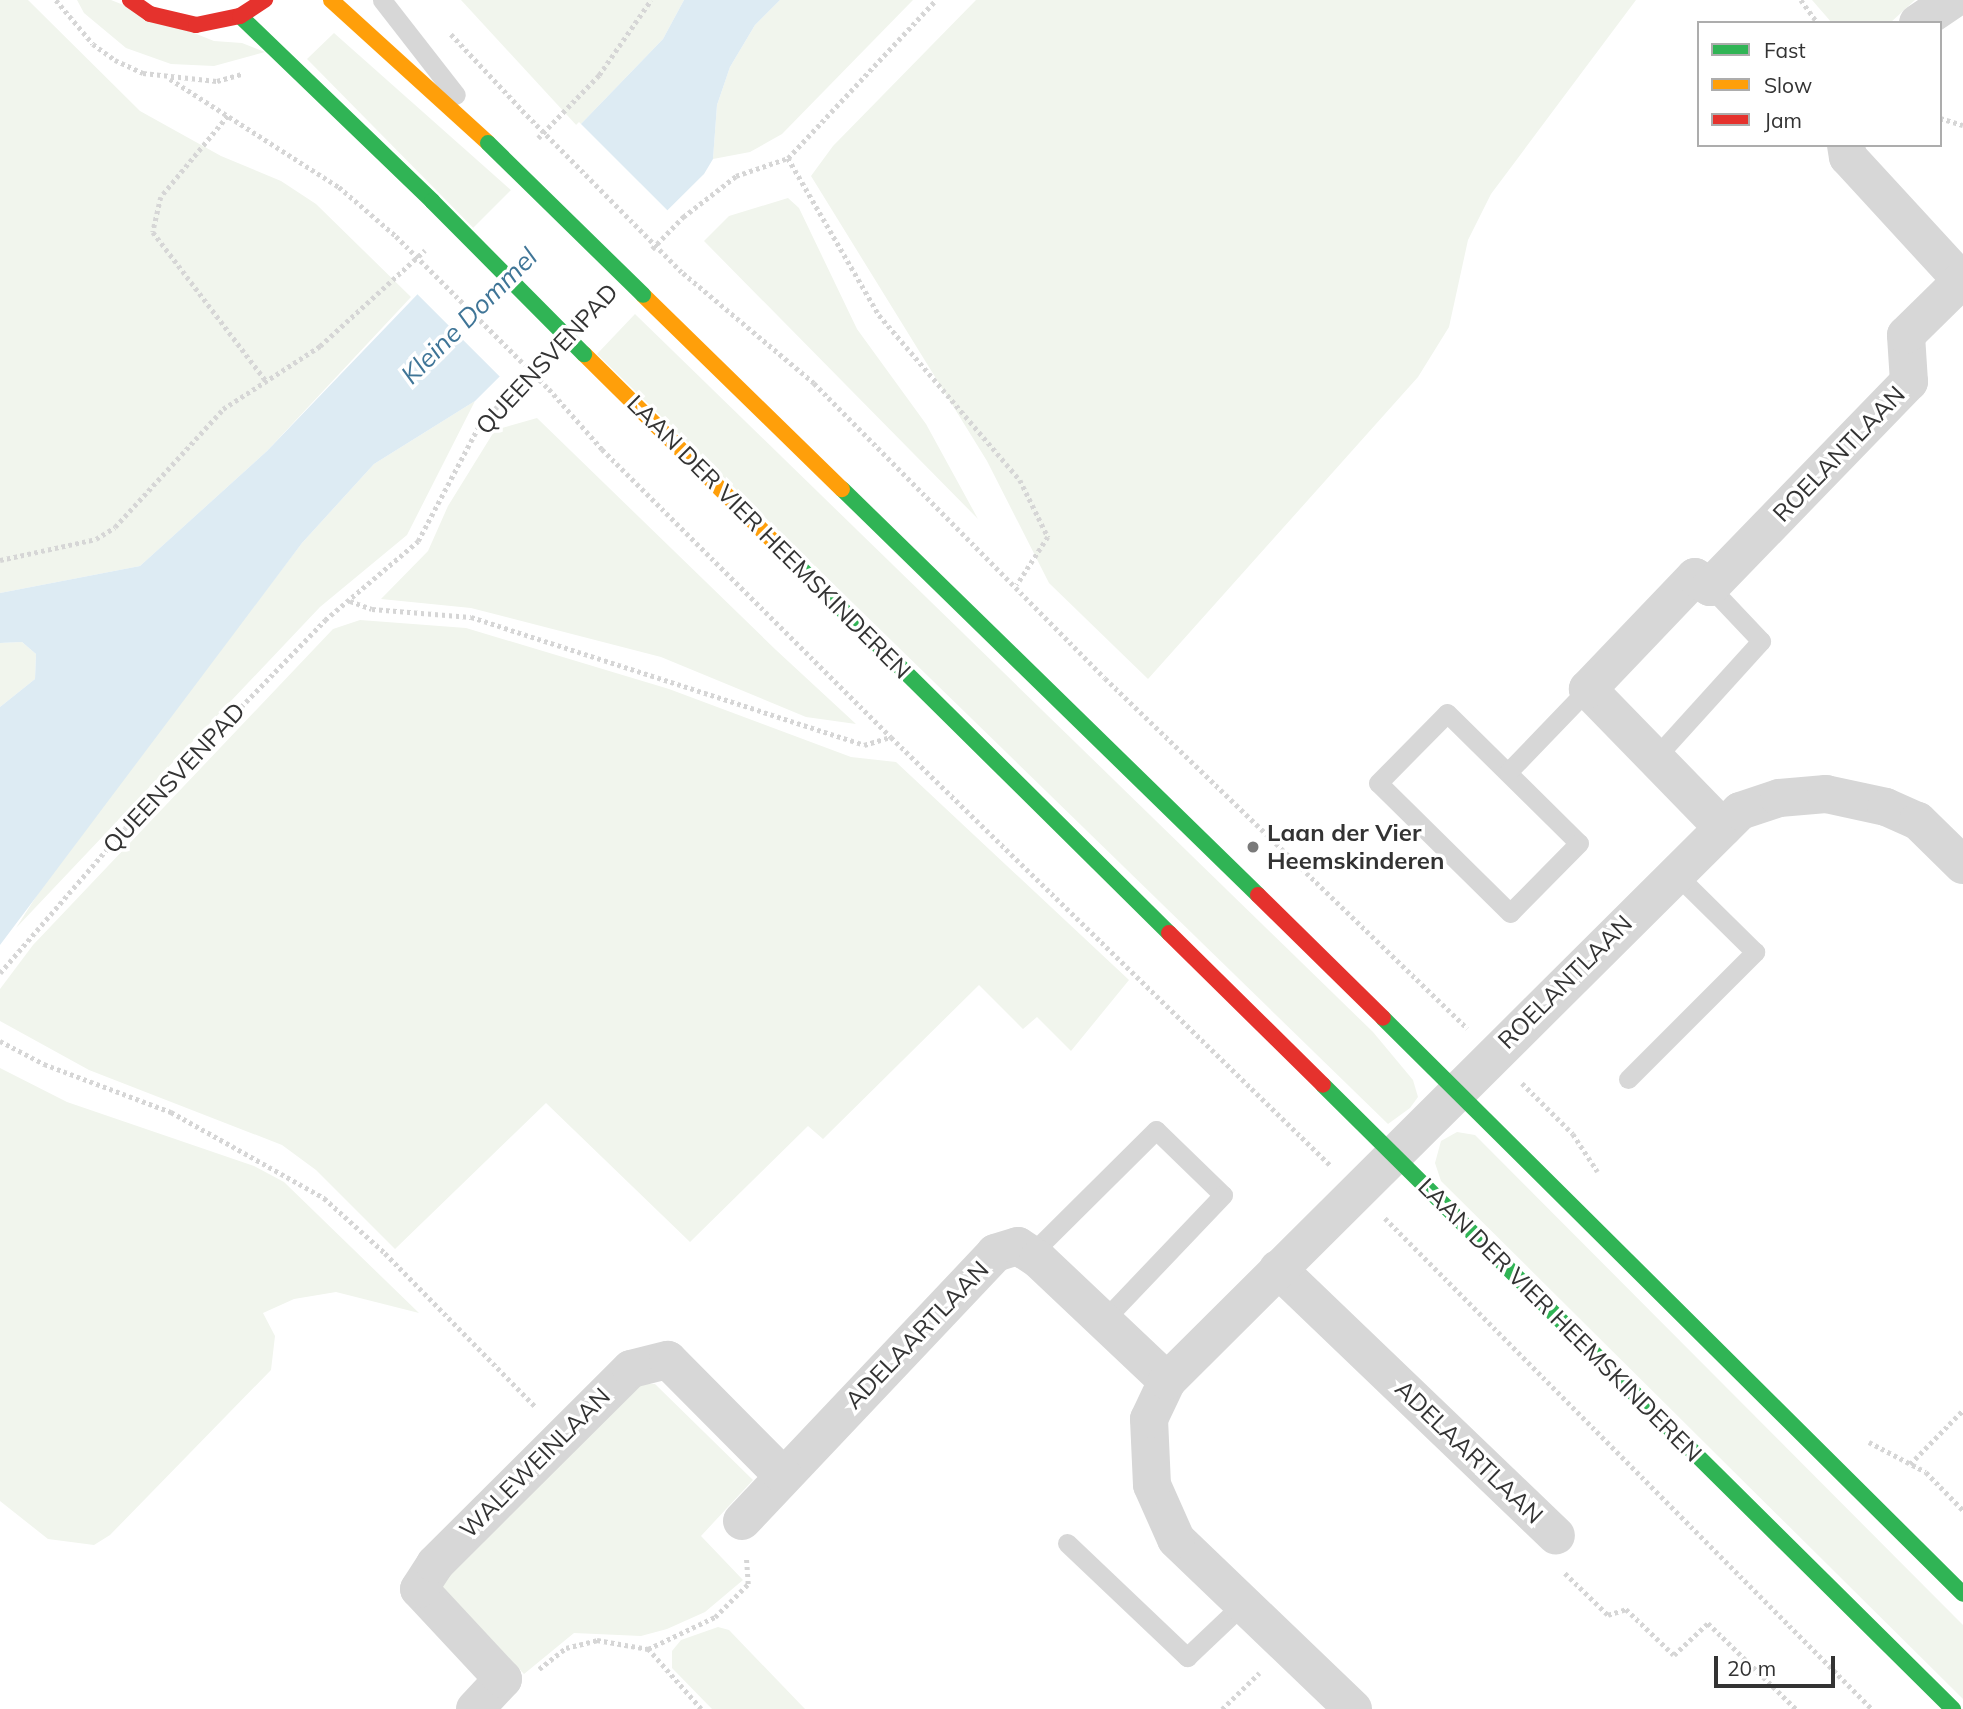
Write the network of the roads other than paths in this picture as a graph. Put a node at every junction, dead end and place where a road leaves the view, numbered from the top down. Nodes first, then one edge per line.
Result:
1 (130, 0) edge
2 (265, 0) edge
3 (331, 0) edge
4 (382, 0) edge
5 (1952, 0) edge
6 (240, 16) junction
7 (1922, 21) edge
8 (488, 143) junction
9 (1846, 147) edge
10 (1962, 280) edge
11 (1710, 587) junction
12 (1587, 689) junction
13 (1656, 758) junction
14 (1508, 771) junction
15 (1723, 828) junction
16 (1963, 864) edge
17 (1674, 872) junction
18 (1628, 1079) dead end
19 (1456, 1091) junction
20 (1394, 1155) junction
21 (1031, 1254) junction
22 (1279, 1269) junction
23 (1103, 1321) junction
24 (1167, 1381) junction
25 (783, 1476) junction
26 (742, 1521) road end
27 (1556, 1536) road end
28 (1067, 1543) dead end
29 (1963, 1594) edge
30 (1246, 1601) junction
31 (475, 1709) edge
32 (1353, 1709) edge
33 (1953, 1709) edge

1 - 6 street
2 - 6 street
3 - 8 street
4 - 8 lane
5 - 7 street
6 - 20 street, LAAN DER VIER HEEMSKINDEREN, bridge
8 - 19 street, bridge
9 - 10 street
10 - 11 street, ROELANTLAAN
11 - 12 street
11 - 13 lane
12 - 13 street
12 - 14 lane
13 - 15 street
14 - 14 lane
15 - 16 street, ROELANTLAAN
15 - 17 street, ROELANTLAAN
17 - 18 lane
17 - 19 street, ROELANTLAAN
19 - 20 street, ROELANTLAAN
19 - 29 street
20 - 22 street
20 - 33 street, LAAN DER VIER HEEMSKINDEREN
21 - 23 street
21 - 23 lane
21 - 25 street, ADELAARTLAAN
22 - 24 street
22 - 27 street, ADELAARTLAAN
23 - 24 street
24 - 30 street
25 - 26 street, ADELAARTLAAN
25 - 31 street, WALEWEINLAAN
28 - 30 lane
30 - 32 street

